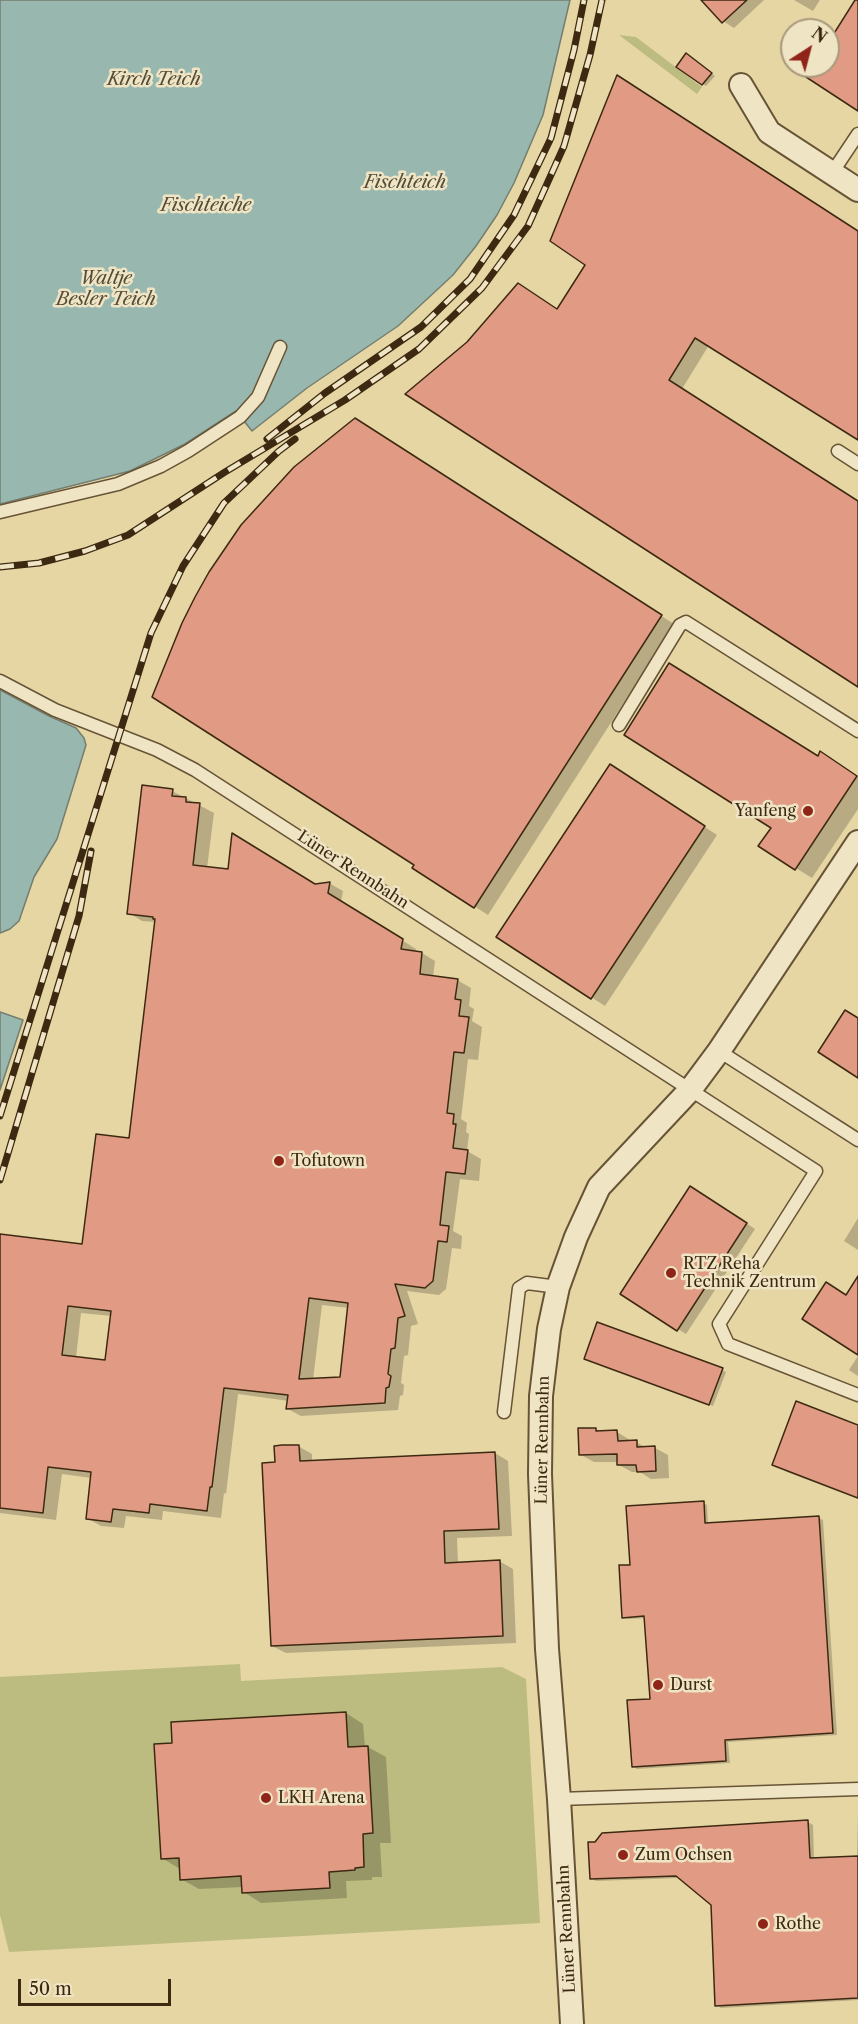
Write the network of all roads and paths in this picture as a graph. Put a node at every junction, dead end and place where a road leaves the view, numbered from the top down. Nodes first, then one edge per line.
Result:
1 (741, 86) dead end
2 (858, 134) edge
3 (832, 173) junction
4 (858, 190) edge
5 (280, 347) dead end
6 (838, 451) dead end
7 (858, 464) edge
8 (0, 512) edge
9 (0, 681) edge
10 (619, 725) dead end
11 (858, 731) edge
12 (858, 842) edge
13 (719, 1051) junction
14 (690, 1090) junction
15 (858, 1140) edge
16 (558, 1287) junction
17 (858, 1395) edge
18 (504, 1412) dead end
19 (858, 1789) edge
20 (559, 1799) junction
21 (572, 2024) edge

1 - 3 street
2 - 3 lane
3 - 4 street
5 - 8 lane
6 - 7 lane
9 - 14 lane, Lüner Rennbahn
10 - 11 lane
12 - 13 street, Lüner Rennbahn
13 - 14 street, Lüner Rennbahn
13 - 15 lane
14 - 16 street, Lüner Rennbahn
14 - 17 lane
16 - 18 lane
16 - 20 street, Lüner Rennbahn
19 - 20 lane
20 - 21 street, Lüner Rennbahn

